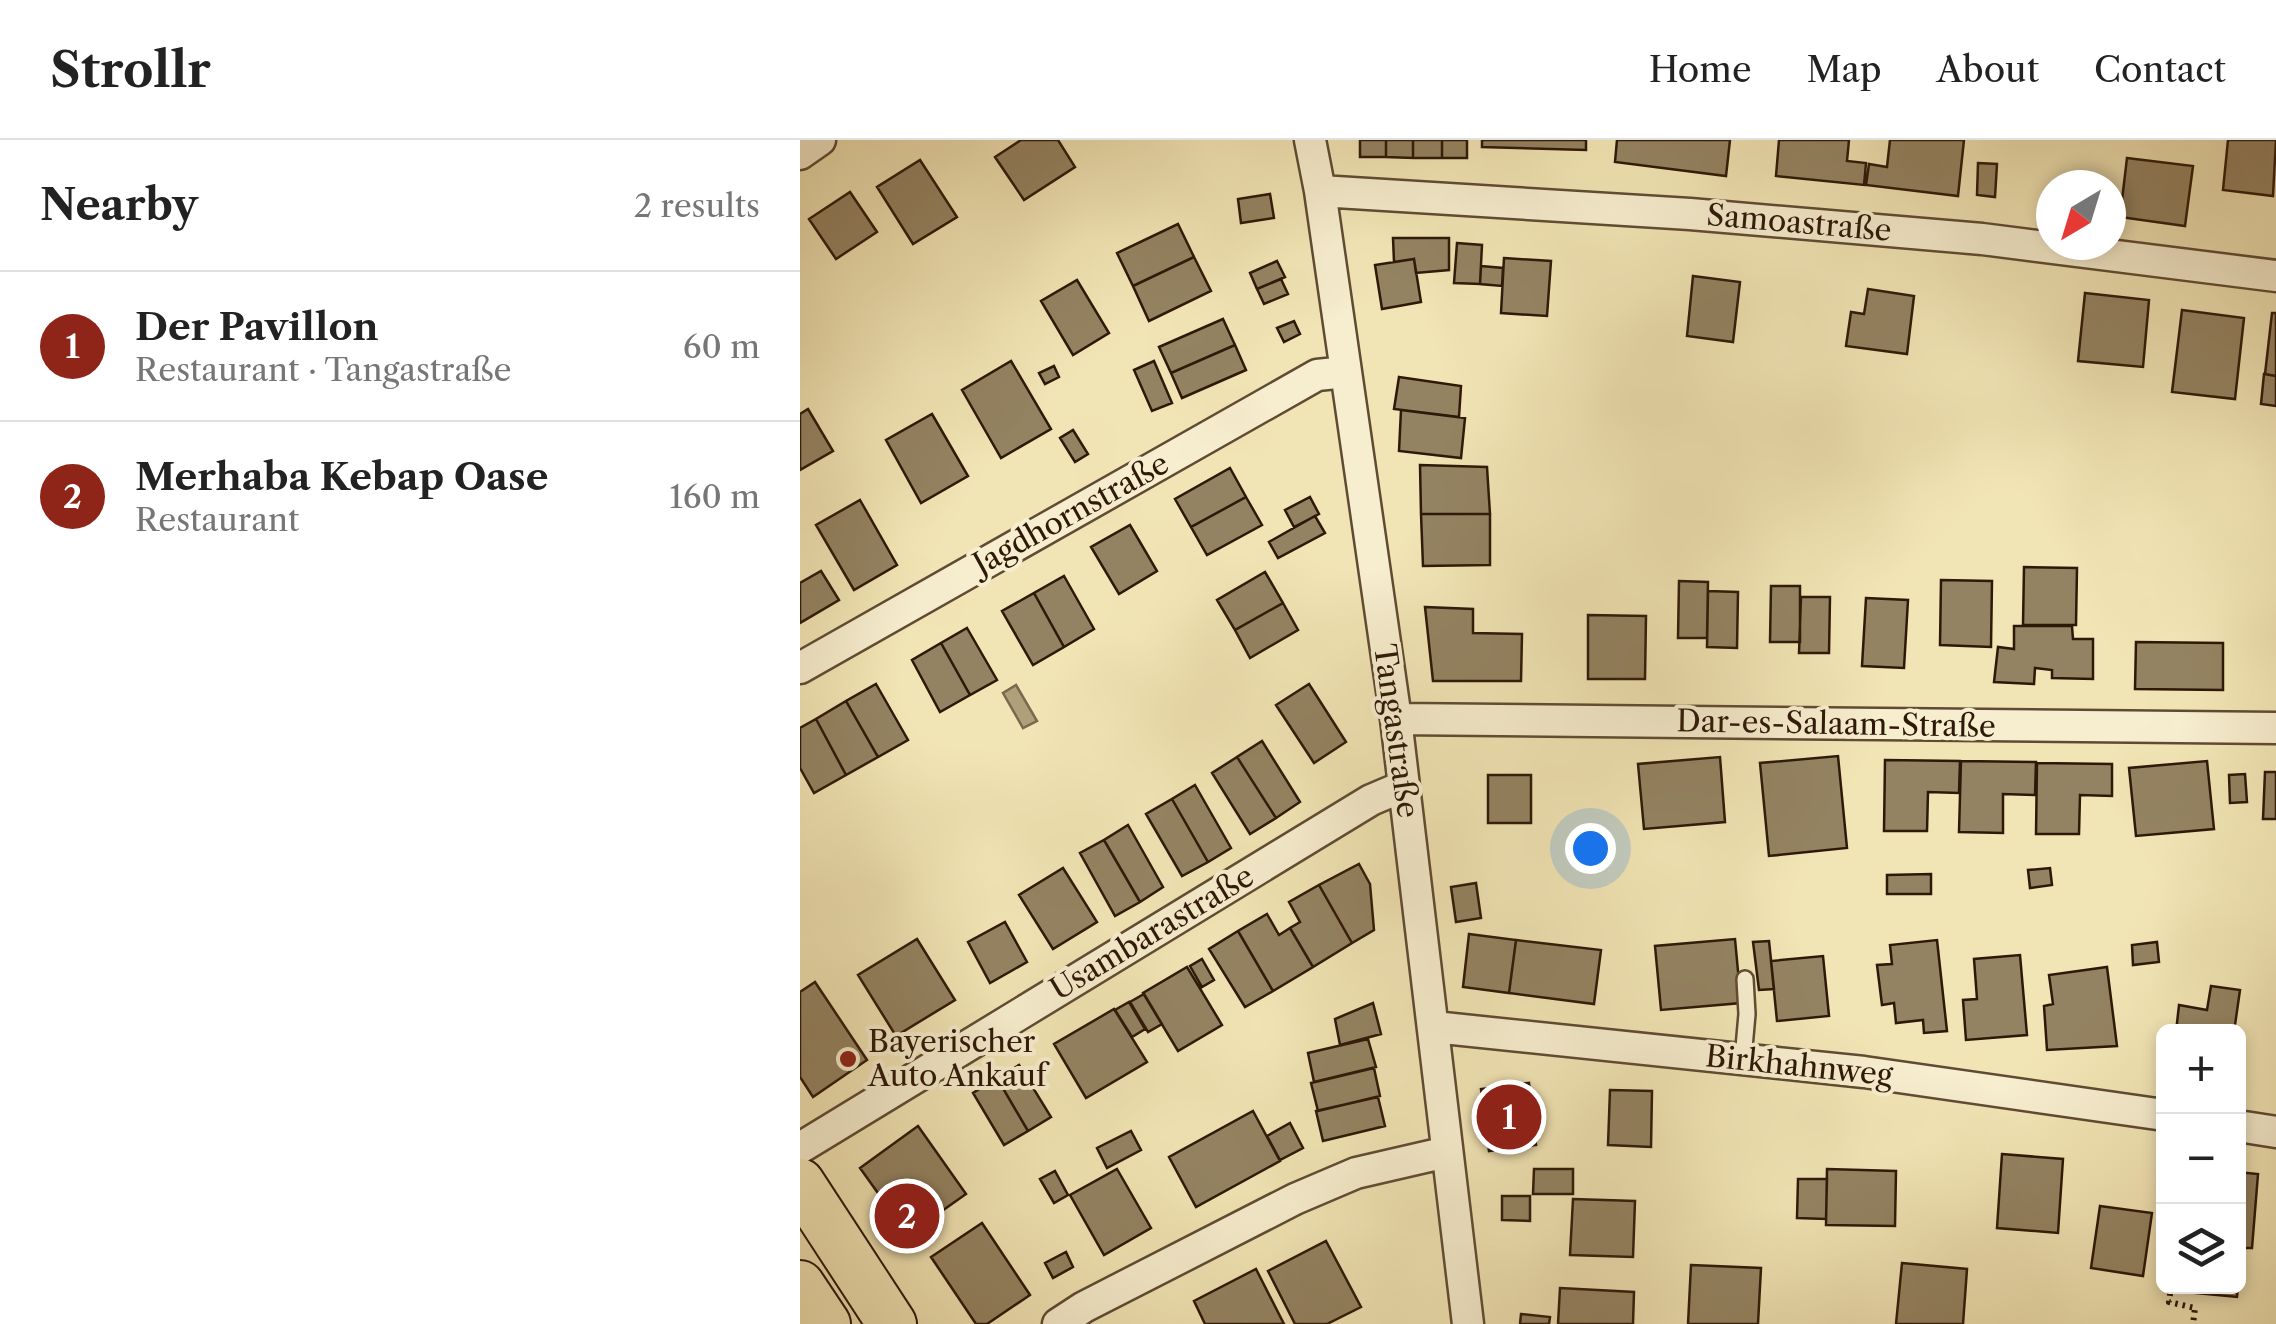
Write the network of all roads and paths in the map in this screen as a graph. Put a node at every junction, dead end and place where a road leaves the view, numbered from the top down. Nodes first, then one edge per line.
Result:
1 (820, 140) edge
2 (1310, 140) edge
3 (800, 154) edge
4 (1320, 190) junction
5 (2276, 276) edge
6 (1346, 372) junction
7 (800, 668) edge
8 (1396, 719) junction
9 (2276, 728) edge
10 (1404, 786) junction
11 (1745, 980) dead end
12 (1434, 1027) junction
13 (1742, 1059) junction
14 (2156, 1115) edge
15 (2246, 1127) edge
16 (2276, 1132) edge
17 (800, 1148) edge
18 (1448, 1152) junction
19 (800, 1183) edge
20 (2170, 1294) edge
21 (892, 1324) edge
22 (1058, 1324) edge
23 (1468, 1324) edge
24 (2193, 1324) edge

1 - 3 street
2 - 4 street, Tangastraße
4 - 5 street, Samoastraße
4 - 6 street, Tangastraße
6 - 7 street, Jagdhornstraße
6 - 8 street, Tangastraße
8 - 9 street, Dar-es-Salaam-Straße
8 - 10 street, Tangastraße
10 - 12 street, Tangastraße
10 - 17 street, Usambarastraße
11 - 13 lane
12 - 13 street, Birkhahnweg
12 - 18 street, Tangastraße
13 - 14 street, Birkhahnweg
15 - 16 street
18 - 22 street
18 - 23 street, Tangastraße
19 - 21 main road
20 - 24 path

